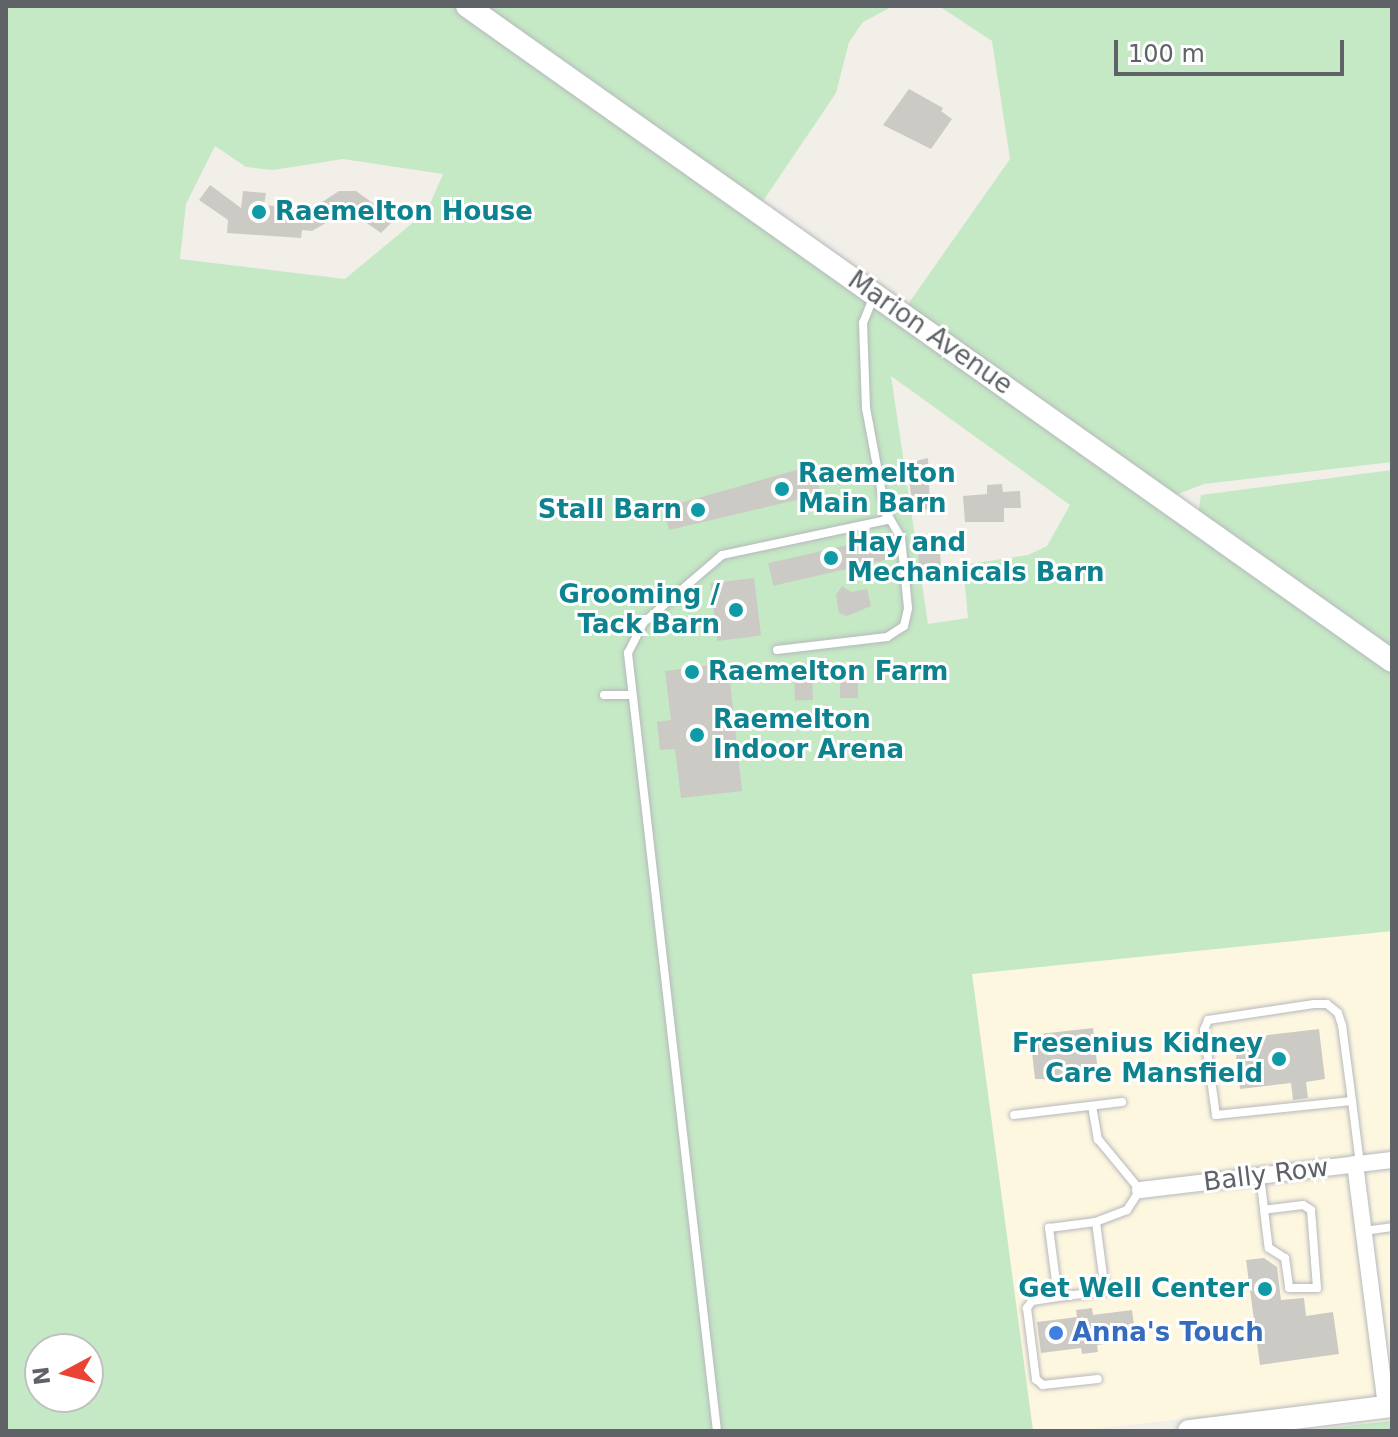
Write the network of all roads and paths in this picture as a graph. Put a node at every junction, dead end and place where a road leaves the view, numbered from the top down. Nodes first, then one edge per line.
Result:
1 (467, 6) edge
2 (875, 294) junction
3 (889, 517) junction
4 (777, 650) dead end
5 (1392, 661) edge
6 (604, 695) dead end
7 (631, 695) junction
8 (1352, 1101) junction
9 (1122, 1102) dead end
10 (1092, 1106) junction
11 (1014, 1115) dead end
12 (1392, 1160) edge
13 (1357, 1164) junction
14 (1260, 1176) junction
15 (1140, 1190) junction
16 (1264, 1210) junction
17 (1096, 1222) junction
18 (1392, 1227) edge
19 (1364, 1231) junction
20 (1058, 1297) junction
21 (1384, 1330) edge
22 (1098, 1379) dead end
23 (1389, 1406) edge
24 (717, 1431) edge
25 (1189, 1431) edge

1 - 2 street, Marion Avenue
2 - 3 lane
2 - 5 street, Marion Avenue
3 - 4 lane
3 - 7 lane
6 - 7 lane
7 - 24 lane
8 - 8 lane
8 - 13 lane
9 - 10 lane
10 - 11 lane
10 - 15 lane
12 - 13 street, Bally Row
13 - 14 street, Bally Row
13 - 19 street
14 - 15 street, Bally Row
14 - 16 lane
15 - 17 lane
16 - 16 lane
17 - 20 lane
17 - 20 lane
18 - 19 lane
19 - 21 street
20 - 22 lane
21 - 23 street
23 - 25 street

